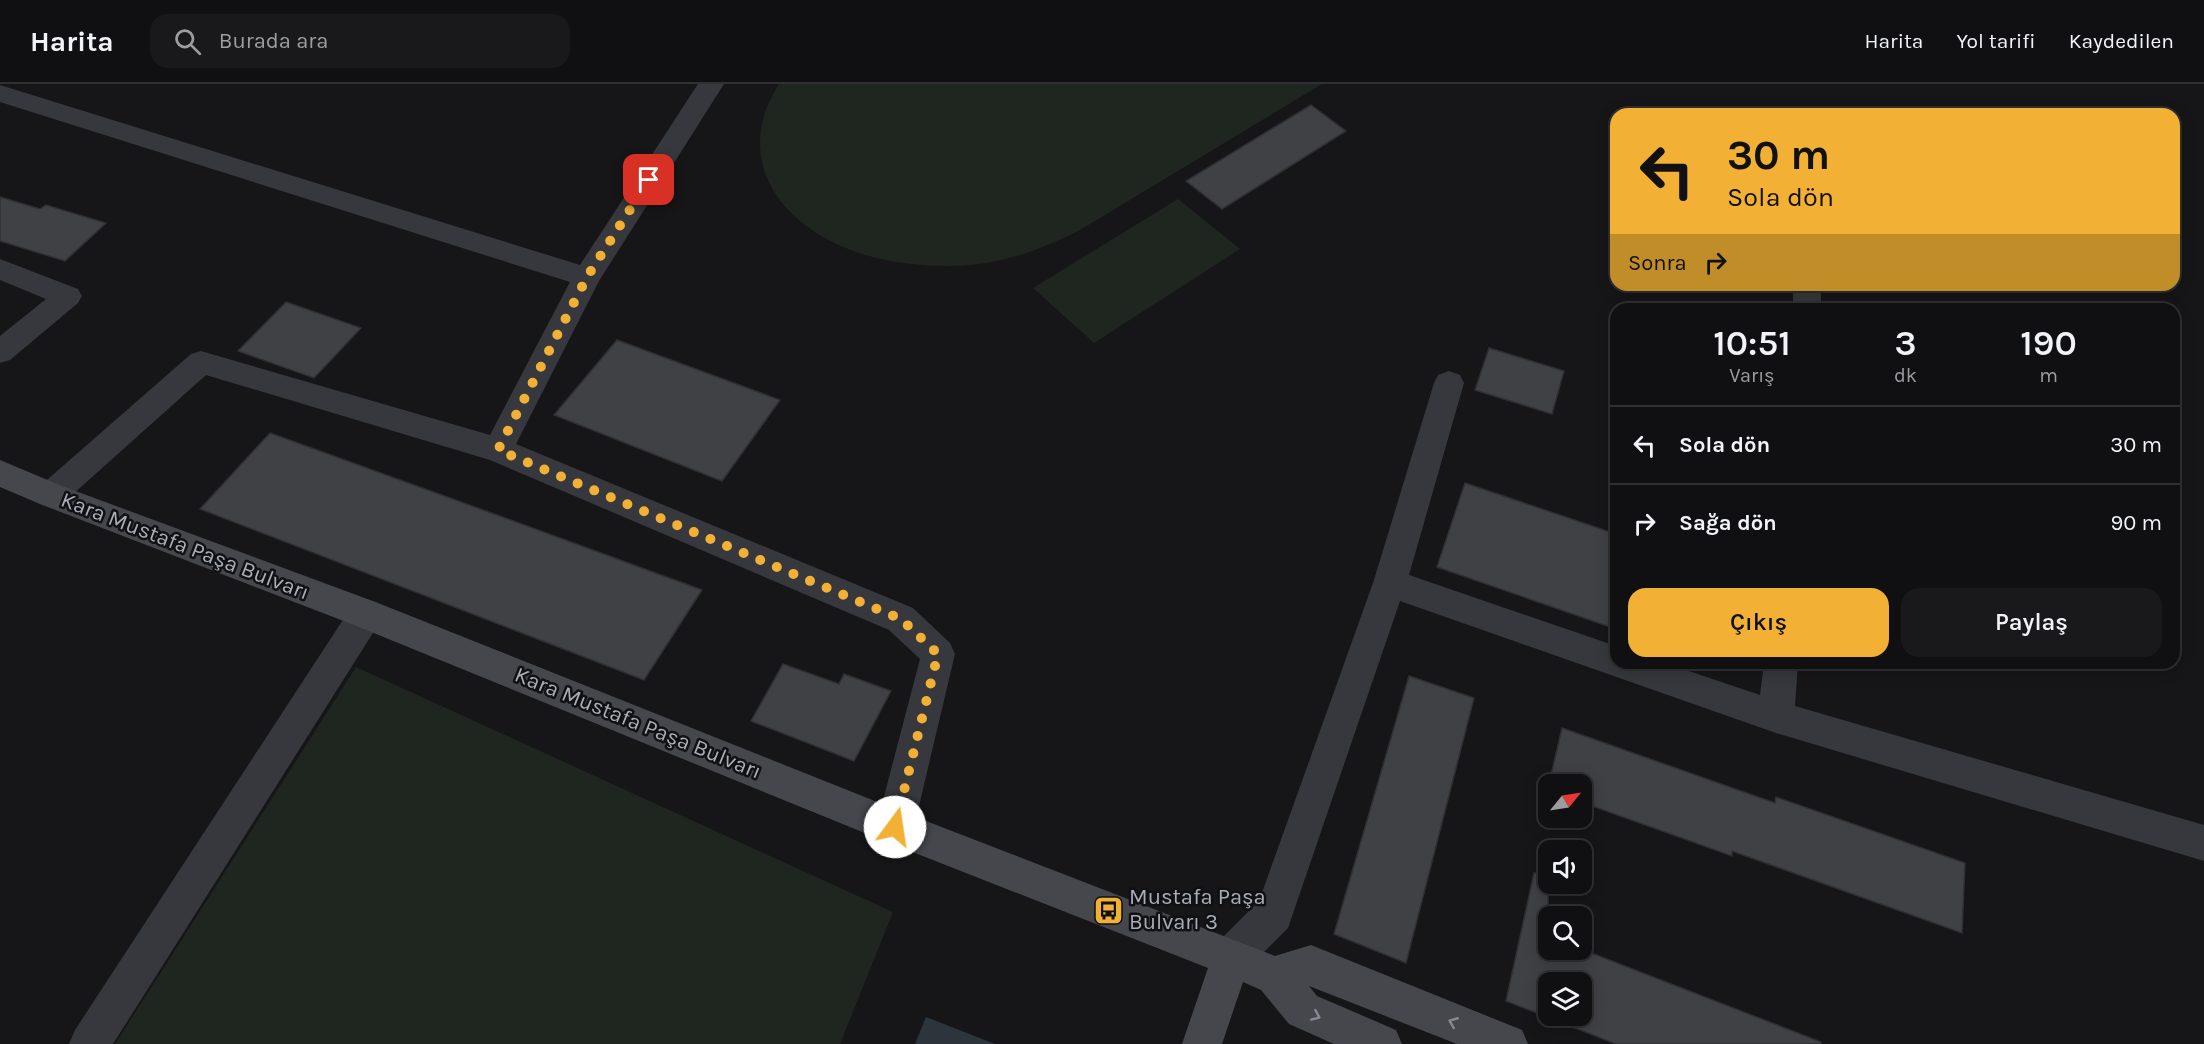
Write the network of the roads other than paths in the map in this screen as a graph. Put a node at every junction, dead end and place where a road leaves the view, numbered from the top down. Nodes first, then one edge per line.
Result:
1 (711, 84) edge
2 (0, 93) edge
3 (0, 268) edge
4 (587, 277) junction
5 (0, 352) edge
6 (1449, 383) dead end
7 (498, 450) junction
8 (0, 473) edge
9 (51, 495) junction
10 (1390, 583) junction
11 (366, 614) junction
12 (1610, 660) edge
13 (1637, 669) edge
14 (1780, 669) edge
15 (1776, 717) junction
16 (895, 827) junction
17 (2204, 843) edge
18 (1231, 957) junction
19 (1275, 976) junction
20 (89, 1044) edge
21 (1202, 1044) edge
22 (1382, 1044) edge
23 (1508, 1044) edge

1 - 4 street
2 - 4 street
3 - 5 street
4 - 7 street
6 - 10 street
7 - 9 street
7 - 16 street
8 - 9 main road, Kara Mustafa Paşa Bulvarı
9 - 11 main road, Kara Mustafa Paşa Bulvarı
10 - 12 street
10 - 18 street
11 - 16 main road, Kara Mustafa Paşa Bulvarı
11 - 20 street
13 - 15 street
14 - 15 street
15 - 17 street
16 - 18 main road, Kara Mustafa Paşa Bulvarı
18 - 19 main road, Kara Mustafa Paşa Bulvarı
18 - 21 main road
19 -> 22 main road, Kara Mustafa Paşa Bulvarı
23 -> 19 main road

